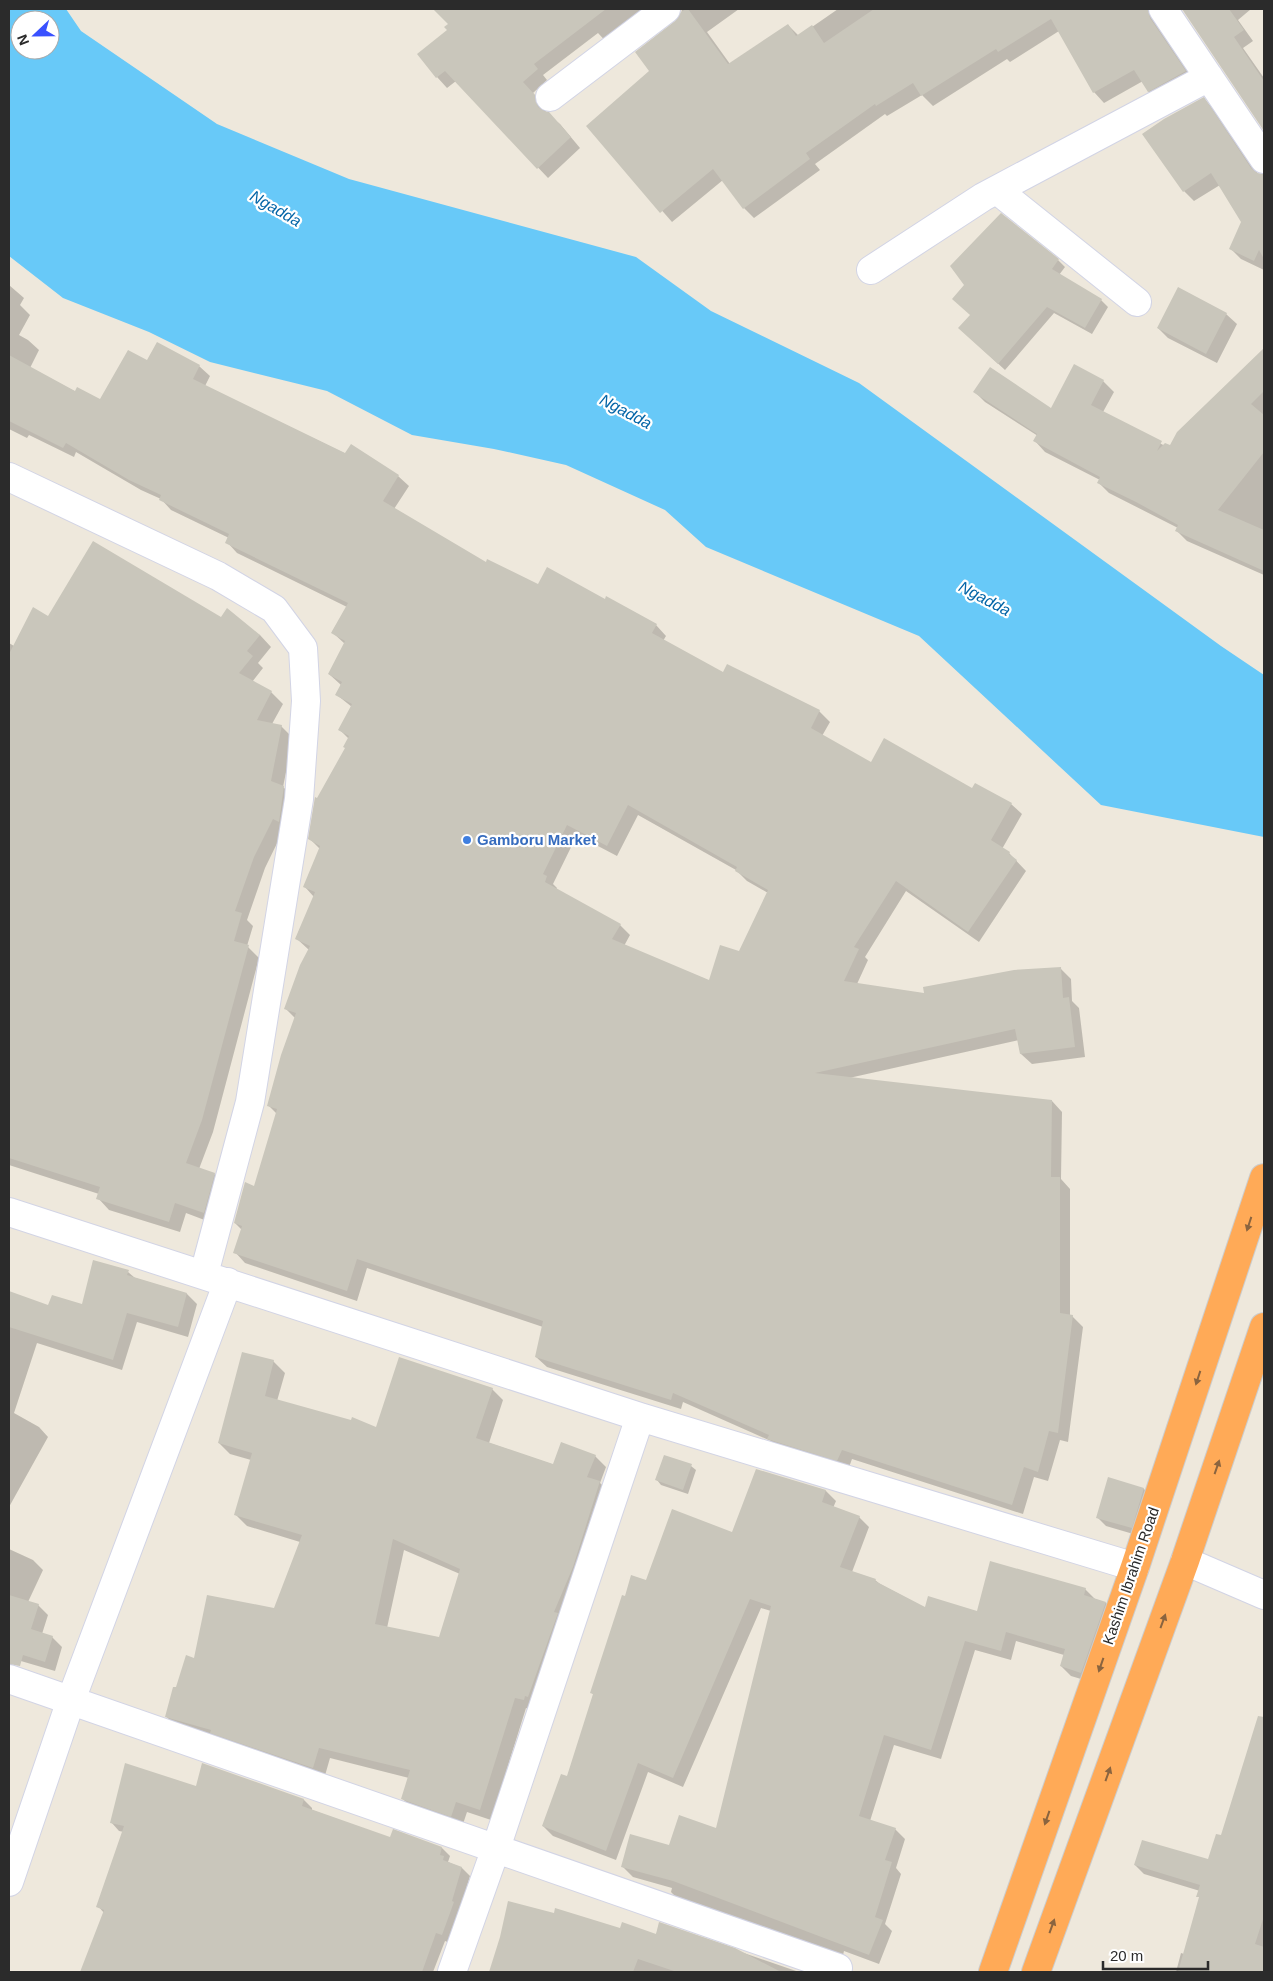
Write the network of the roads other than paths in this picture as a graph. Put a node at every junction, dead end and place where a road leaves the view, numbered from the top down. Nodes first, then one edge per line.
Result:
1 (666, 9) edge
2 (1163, 9) edge
3 (1209, 77) junction
4 (550, 97) dead end
5 (1264, 160) edge
6 (996, 190) junction
7 (870, 270) dead end
8 (1137, 302) dead end
9 (9, 476) edge
10 (1264, 1178) edge
11 (9, 1212) edge
12 (216, 1278) junction
13 (1264, 1327) edge
14 (640, 1417) junction
15 (1185, 1561) junction
16 (1135, 1567) junction
17 (1264, 1595) edge
18 (9, 1679) edge
19 (71, 1700) junction
20 (496, 1848) junction
21 (9, 1882) edge
22 (838, 1968) dead end
23 (452, 1972) edge
24 (994, 1972) edge
25 (1036, 1972) edge

1 - 4 street
2 - 3 street
3 - 5 street
3 - 6 street
6 - 7 street
6 - 8 street
9 - 12 street
10 -> 16 highway, Kashim Ibrahim Road
11 - 12 street
12 - 14 street
12 - 19 street
15 -> 13 highway
14 - 16 street
14 - 20 street
15 - 17 street
25 -> 15 highway
16 -> 24 highway, Kashim Ibrahim Road
18 - 19 street
19 - 20 street
19 - 21 street
20 - 22 street
20 - 23 street

